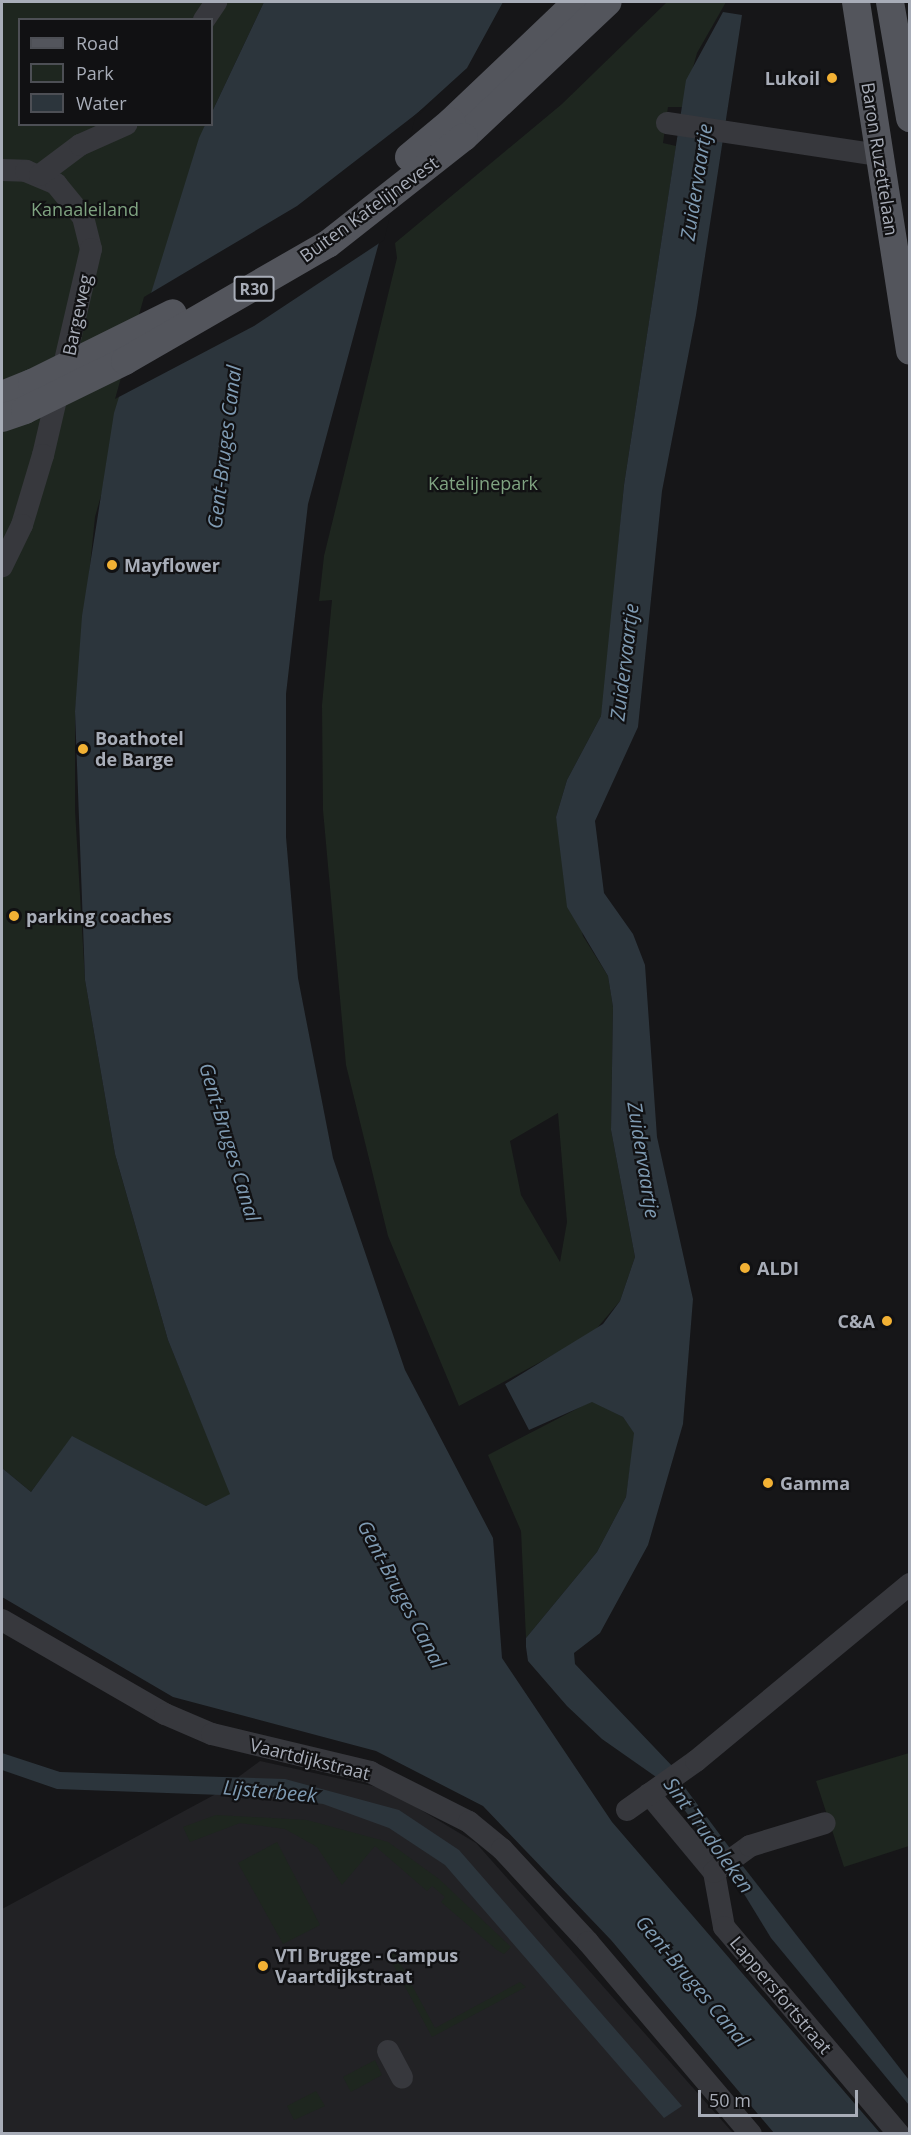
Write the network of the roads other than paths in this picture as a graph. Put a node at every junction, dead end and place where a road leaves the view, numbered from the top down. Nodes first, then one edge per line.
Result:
1 (216, 2) edge
2 (577, 2) edge
3 (608, 2) edge
4 (856, 2) edge
5 (890, 2) edge
6 (205, 18) edge
7 (909, 118) edge
8 (667, 123) dead end
9 (123, 126) edge
10 (458, 130) junction
11 (879, 155) junction
12 (2, 170) edge
13 (40, 175) junction
14 (909, 351) edge
15 (15, 401) edge
16 (2, 566) edge
17 (909, 1584) edge
18 (2, 1620) edge
19 (663, 1785) junction
20 (627, 1810) dead end
21 (825, 1823) dead end
22 (725, 1864) junction
23 (388, 2051) dead end
24 (402, 2077) dead end
25 (751, 2133) edge
26 (899, 2133) edge

1 - 6 street
2 - 10 main road, Buiten Katelijnevest / R30
3 - 10 main road, Buiten Katelijnevest / R30
4 - 11 main road, Baron Ruzettelaan
5 - 7 main road, Baron Ruzettelaan
8 - 11 street
9 - 13 street
10 - 15 main road, Buiten Katelijnevest / R30, bridge
11 - 14 main road, Baron Ruzettelaan
12 - 13 street
13 - 16 street, Bargeweg
17 - 19 street
18 - 25 street, Vaartdijkstraat
19 - 20 street
19 - 22 street
21 - 22 street
22 - 26 street, Lappersfortstraat
23 - 24 street

